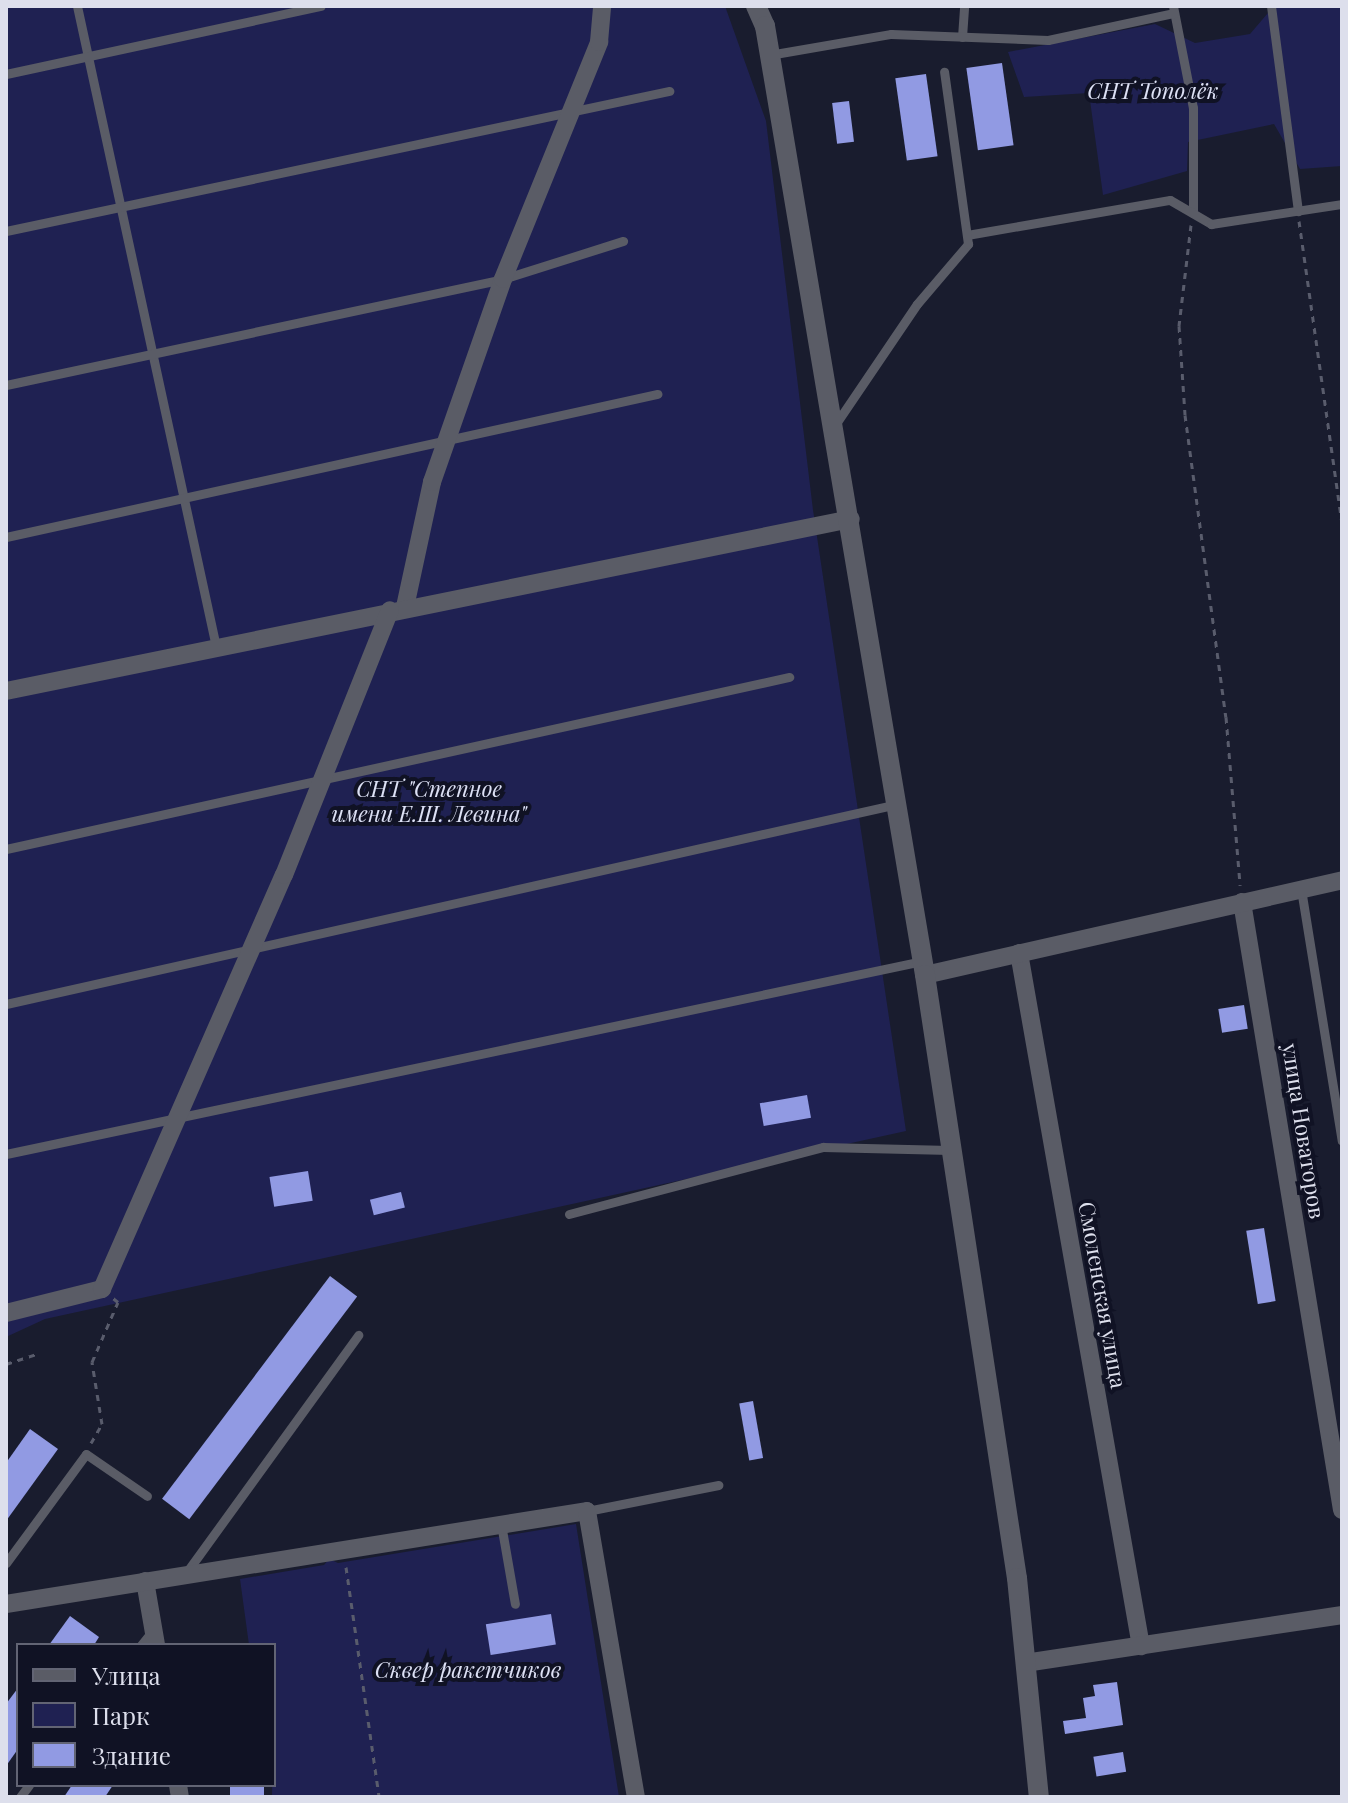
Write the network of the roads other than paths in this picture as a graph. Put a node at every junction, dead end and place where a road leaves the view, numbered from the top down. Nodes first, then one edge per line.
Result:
1 (77, 6) edge
2 (321, 6) edge
3 (602, 6) edge
4 (756, 6) edge
5 (964, 6) edge
6 (1271, 6) edge
7 (1173, 10) edge
8 (962, 37) junction
9 (769, 55) junction
10 (88, 56) junction
11 (944, 72) dead end
12 (6, 74) edge
13 (669, 91) dead end
14 (572, 108) junction
15 (1342, 204) edge
16 (121, 206) junction
17 (1298, 211) junction
18 (1193, 213) junction
19 (6, 231) edge
20 (967, 235) junction
21 (623, 241) dead end
22 (503, 279) junction
23 (153, 354) junction
24 (6, 385) edge
25 (657, 394) dead end
26 (835, 425) junction
27 (445, 443) junction
28 (184, 499) junction
29 (851, 519) junction
30 (6, 537) edge
31 (398, 608) junction
32 (216, 647) junction
33 (789, 677) dead end
34 (6, 691) edge
35 (323, 779) junction
36 (897, 804) junction
37 (6, 849) edge
38 (1342, 880) edge
39 (1301, 889) junction
40 (1242, 902) junction
41 (249, 953) junction
42 (1019, 953) junction
43 (924, 968) junction
44 (6, 1004) edge
45 (177, 1117) junction
46 (1342, 1141) edge
47 (950, 1150) junction
48 (6, 1154) edge
49 (569, 1214) dead end
50 (6, 1313) edge
51 (358, 1335) dead end
52 (1334, 1415) edge
53 (718, 1485) dead end
54 (147, 1496) dead end
55 (1342, 1510) edge
56 (587, 1511) junction
57 (501, 1524) junction
58 (6, 1563) edge
59 (186, 1573) junction
60 (145, 1581) junction
61 (6, 1604) edge
62 (515, 1604) dead end
63 (1342, 1615) edge
64 (155, 1637) edge
65 (1141, 1646) junction
66 (1025, 1663) junction
67 (636, 1797) edge
68 (1039, 1797) edge

1 - 10 lane
2 - 10 lane
3 - 14 street
4 - 9 street
5 - 8 lane
6 - 17 lane
7 - 8 lane
7 - 18 lane
8 - 9 lane
9 - 26 street
10 - 12 lane
10 - 16 lane
11 - 20 lane
13 - 14 lane
14 - 16 lane
14 - 22 street
15 - 17 lane
16 - 19 lane
16 - 23 lane
17 - 18 lane
18 - 20 lane
20 - 26 lane
21 - 22 lane
22 - 23 lane
22 - 27 street
23 - 24 lane
23 - 28 lane
25 - 27 lane
26 - 29 street
27 - 28 lane
27 - 31 street
28 - 30 lane
28 - 32 lane
29 - 31 street
29 - 36 street
31 - 32 street
31 - 35 street
32 - 34 street
33 - 35 lane
35 - 37 lane
35 - 41 street
36 - 41 lane
36 - 43 street
38 - 39 street
39 - 40 street
39 - 46 lane
40 - 42 street
40 - 52 street, улица Новаторов
41 - 44 lane
41 - 45 street
42 - 43 street
42 - 65 street, Смоленская улица
43 - 45 lane
43 - 47 street
45 - 48 lane
45 - 50 street
47 - 49 lane
47 - 66 street
51 - 59 lane
52 - 55 street, улица Новаторов
53 - 56 lane
54 - 58 lane
56 - 57 street
56 - 67 street
57 - 59 street
57 - 62 lane
59 - 60 street
60 - 61 street
60 - 64 street
63 - 65 street
65 - 66 street
66 - 68 street

